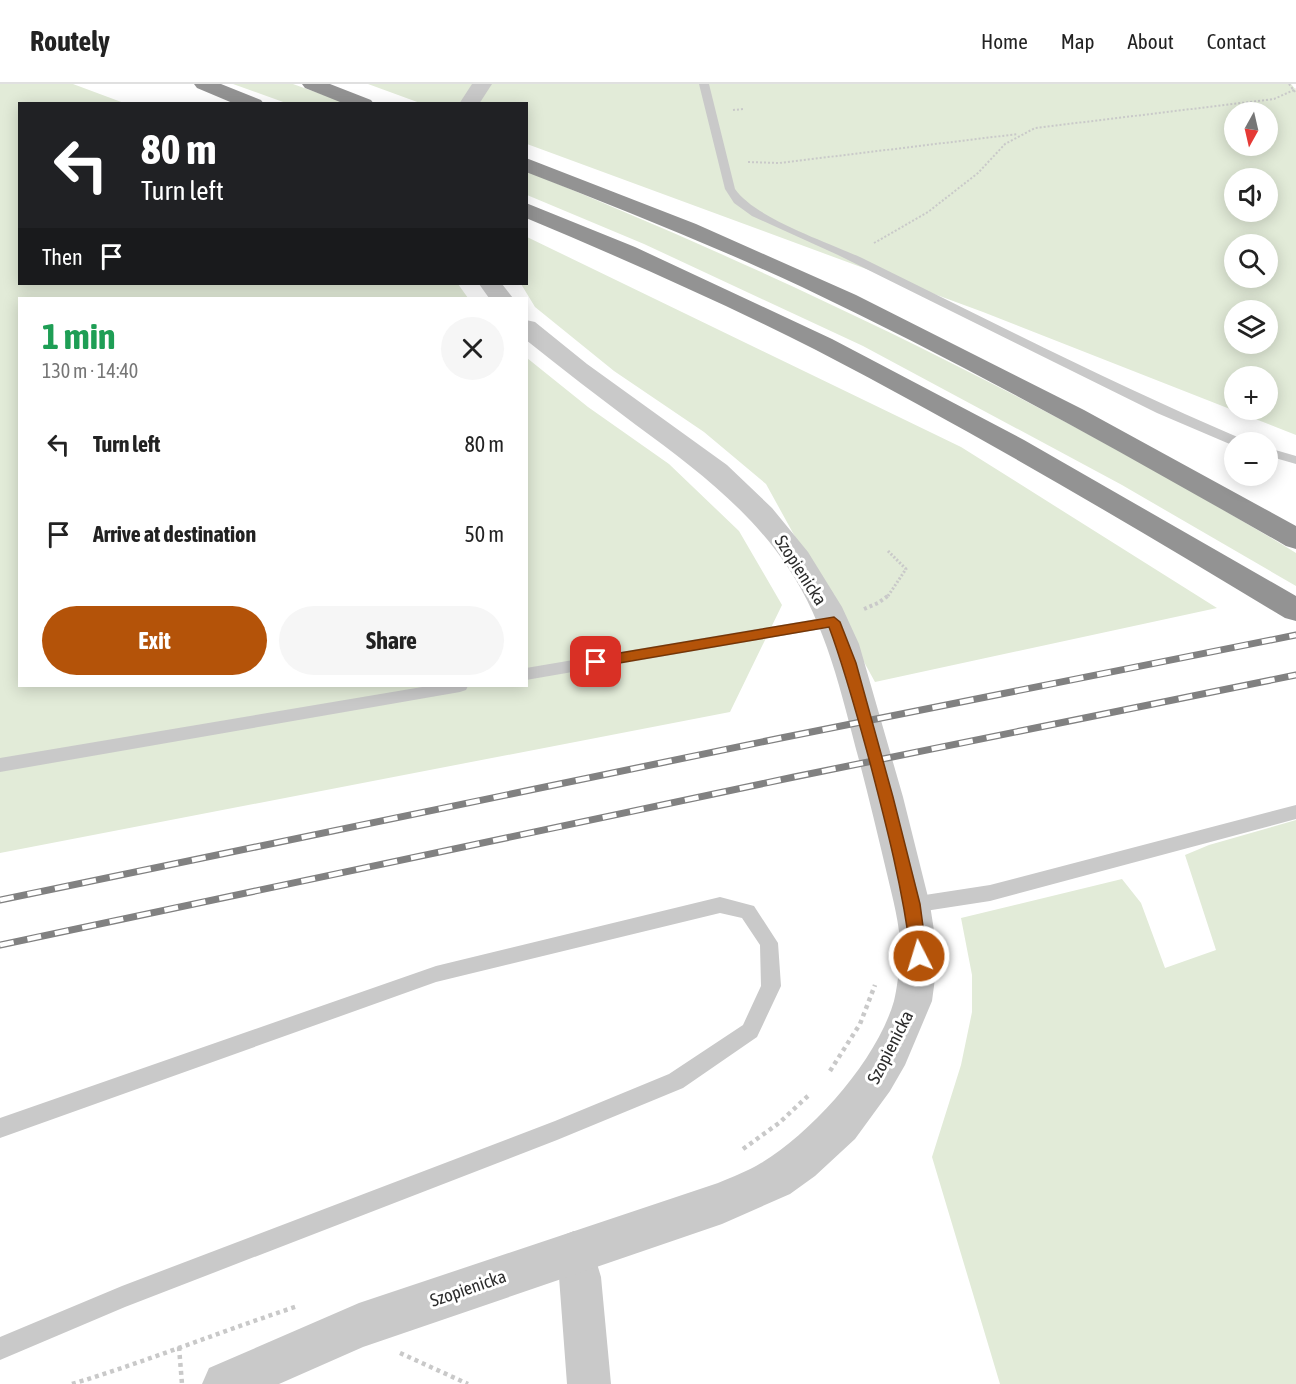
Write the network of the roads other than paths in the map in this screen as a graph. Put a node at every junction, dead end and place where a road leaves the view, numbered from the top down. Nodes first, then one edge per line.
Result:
1 (204, 84) edge
2 (312, 84) edge
3 (482, 84) edge
4 (704, 84) edge
5 (249, 102) edge
6 (359, 102) edge
7 (470, 102) edge
8 (528, 165) edge
9 (528, 211) edge
10 (491, 285) edge
11 (500, 297) edge
12 (528, 329) edge
13 (1224, 437) edge
14 (1278, 455) edge
15 (1296, 460) edge
16 (1296, 539) edge
17 (1296, 610) edge
18 (832, 618) junction
19 (528, 674) edge
20 (454, 687) edge
21 (0, 765) edge
22 (1296, 812) edge
23 (912, 904) junction
24 (0, 1128) edge
25 (574, 1252) junction
26 (0, 1349) edge
27 (225, 1384) edge
28 (589, 1384) edge

1 - 5 highway
2 - 6 highway
3 - 7 street
4 - 13 lane
8 - 16 highway
9 - 17 highway
10 - 11 street
12 - 18 street, Szopienicka
14 - 15 lane
18 - 19 lane
18 - 23 street, Szopienicka
20 - 21 lane
22 - 23 lane
23 - 25 street, Szopienicka
24 - 26 lane
25 - 27 street, Szopienicka
25 - 28 street

